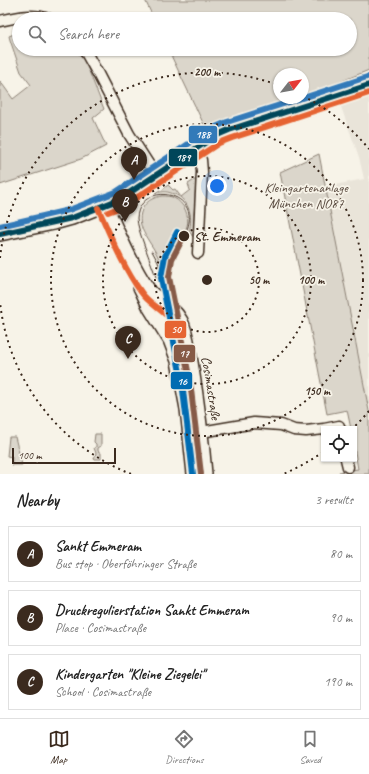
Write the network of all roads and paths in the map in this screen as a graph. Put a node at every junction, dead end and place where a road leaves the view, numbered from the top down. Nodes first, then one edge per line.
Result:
1 (12, 19) edge
2 (0, 21) edge
3 (88, 56) edge
4 (369, 85) edge
5 (196, 149) junction
6 (156, 176) junction
7 (106, 205) junction
8 (0, 234) edge
9 (198, 253) dead end
10 (140, 277) junction
11 (167, 304) junction
12 (154, 319) junction
13 (321, 429) edge
14 (201, 432) junction
15 (194, 474) edge
16 (204, 474) edge

1 - 2 street
3 - 6 street
4 - 5 main road
5 - 6 main road
5 - 9 street
6 - 7 main road
7 - 8 main road
7 - 10 main road, Cosimastraße
10 - 11 main road, Cosimastraße
10 - 12 main road, Cosimastraße
11 - 12 main road
11 - 14 main road, Cosimastraße
12 - 15 main road, Cosimastraße
13 - 14 street
14 - 16 main road, Cosimastraße

